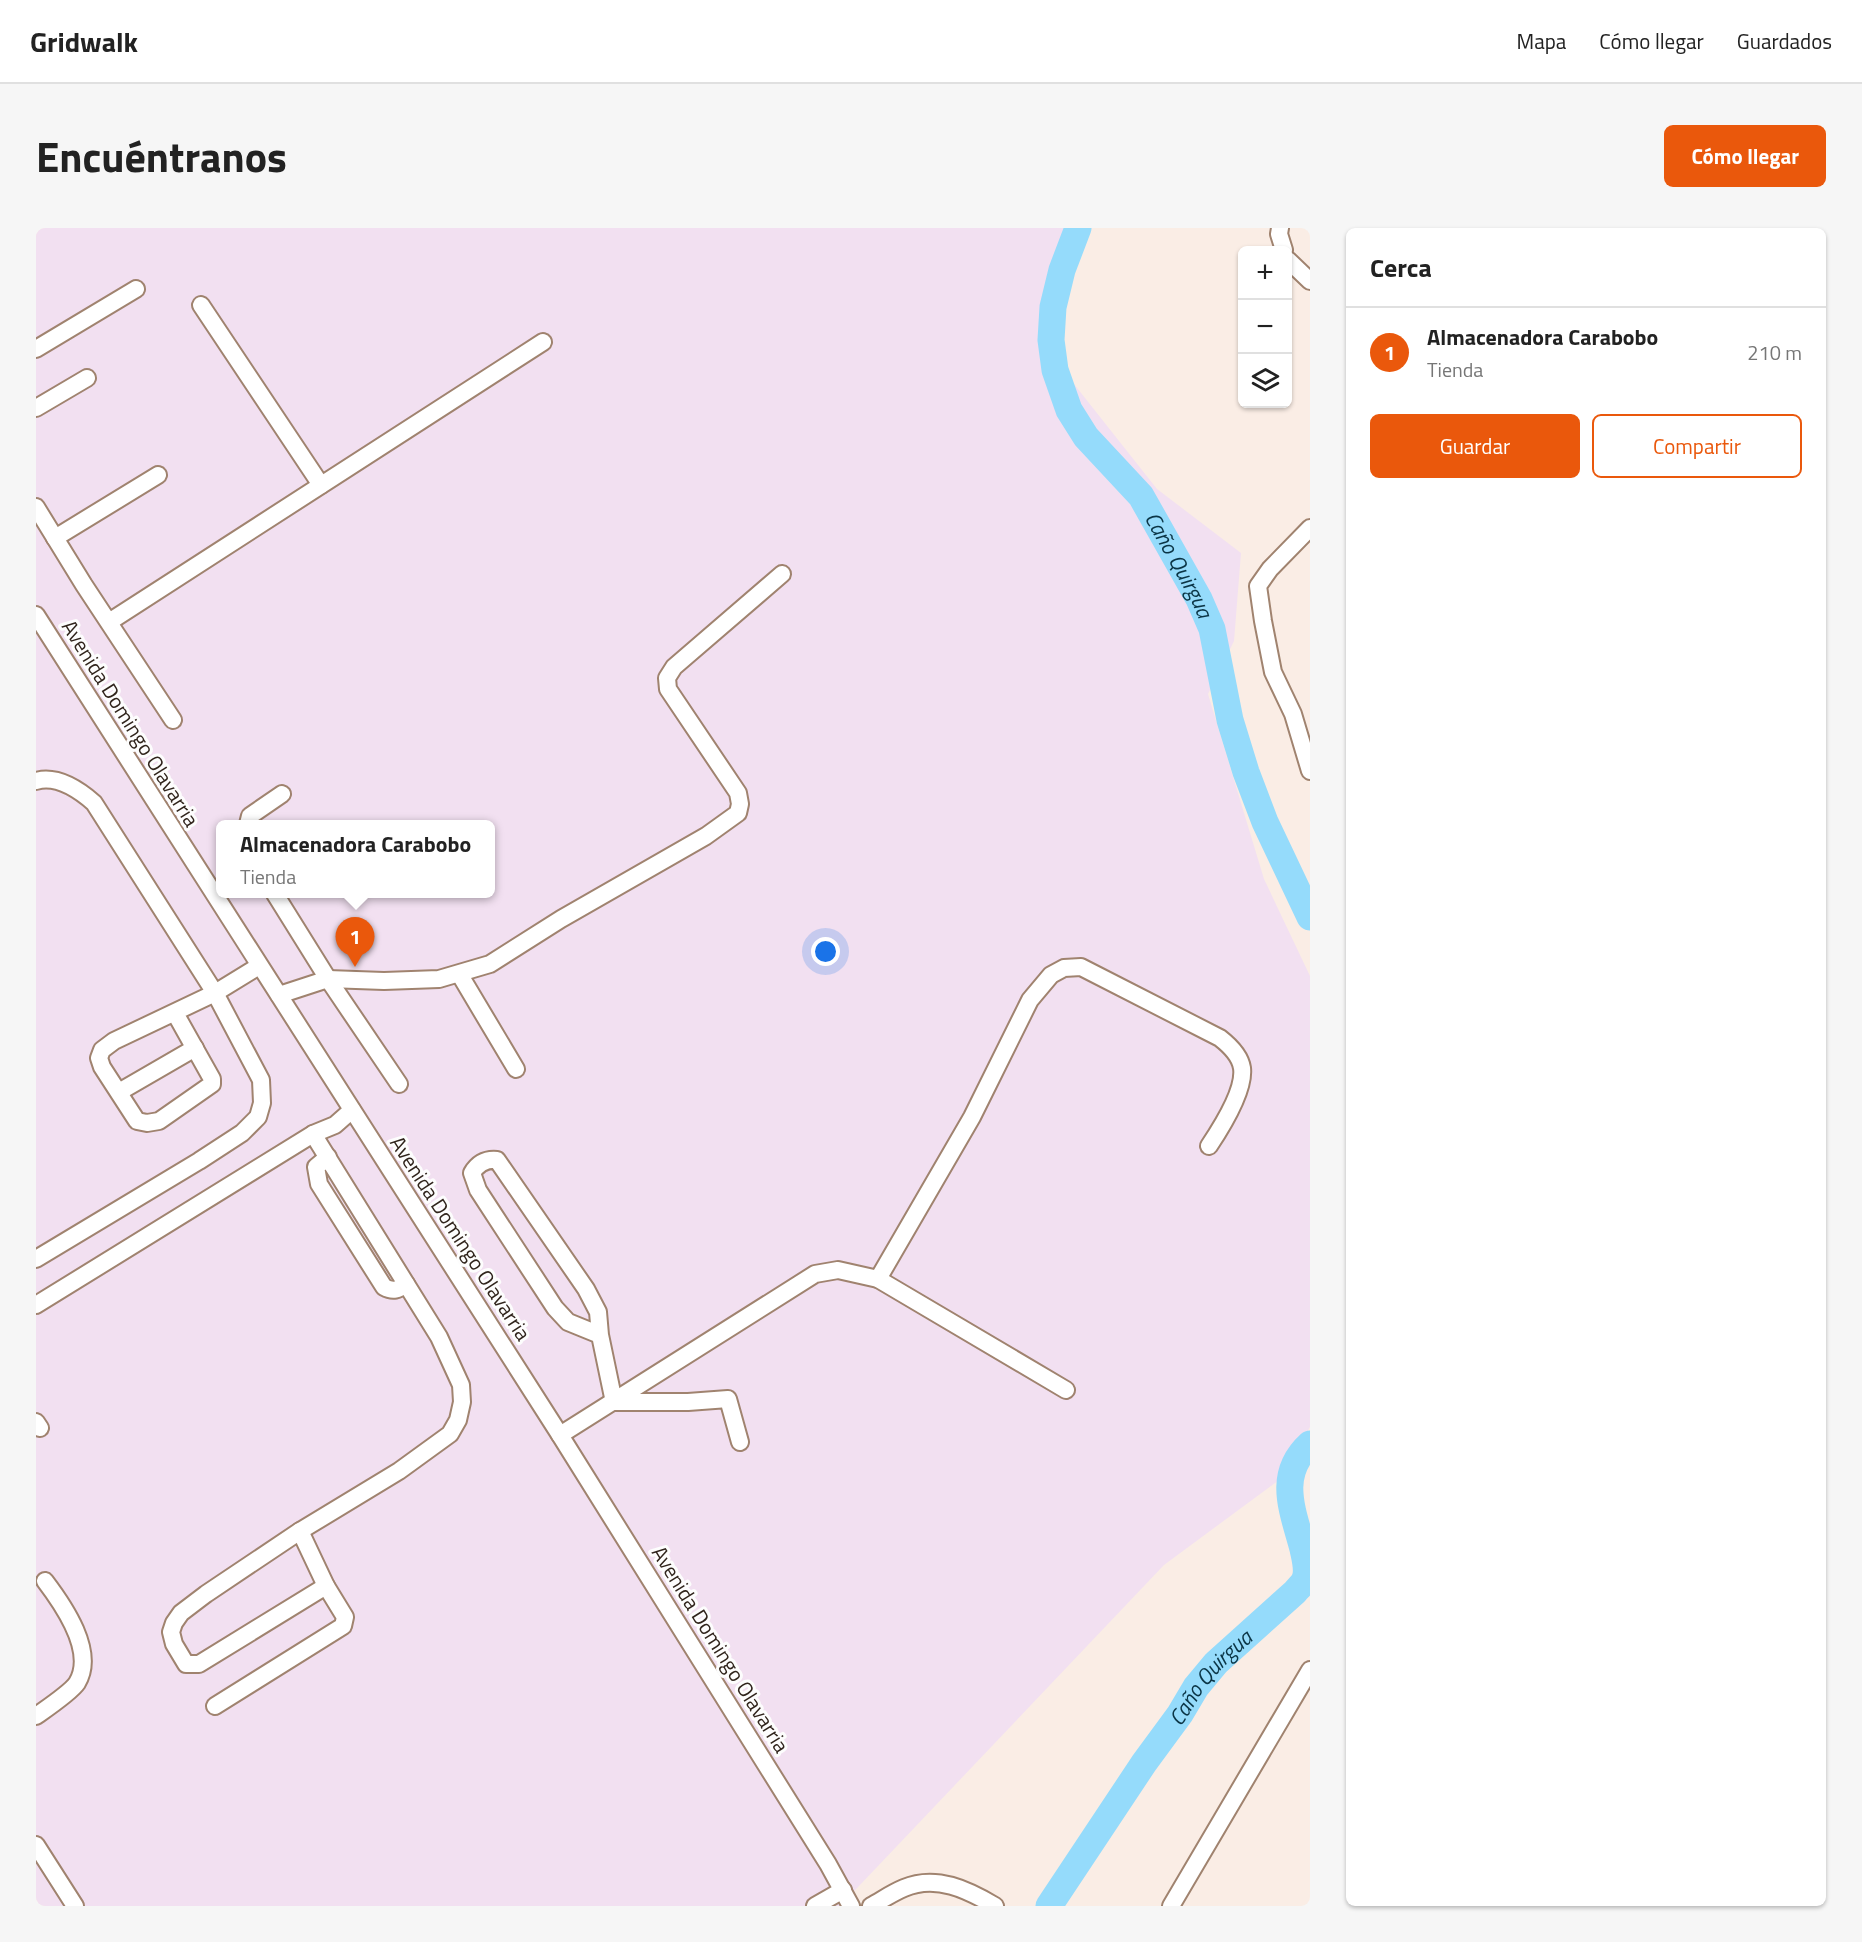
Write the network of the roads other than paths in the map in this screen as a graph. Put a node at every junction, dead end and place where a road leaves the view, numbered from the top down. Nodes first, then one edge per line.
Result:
1 (1280, 228) edge
2 (1283, 246) edge
3 (1292, 264) edge
4 (1309, 278) edge
5 (136, 289) dead end
6 (201, 305) dead end
7 (543, 342) dead end
8 (36, 350) edge
9 (87, 378) dead end
10 (36, 408) edge
11 (158, 475) dead end
12 (321, 485) junction
13 (36, 507) edge
14 (1310, 528) edge
15 (55, 538) junction
16 (782, 574) dead end
17 (36, 615) edge
18 (109, 622) junction
19 (173, 720) dead end
20 (1310, 771) edge
21 (36, 781) edge
22 (282, 794) dead end
23 (249, 820) edge
24 (277, 898) edge
25 (259, 966) junction
26 (460, 975) junction
27 (328, 979) junction
28 (215, 993) junction
29 (279, 995) junction
30 (175, 1013) junction
31 (195, 1048) junction
32 (516, 1069) dead end
33 (399, 1084) dead end
34 (119, 1092) junction
35 (352, 1110) junction
36 (313, 1134) junction
37 (1209, 1146) dead end
38 (36, 1259) edge
39 (878, 1279) junction
40 (36, 1305) edge
41 (600, 1335) junction
42 (1066, 1390) dead end
43 (614, 1402) junction
44 (560, 1435) junction
45 (740, 1442) dead end
46 (300, 1531) junction
47 (45, 1581) dead end
48 (326, 1586) junction
49 (1310, 1670) edge
50 (215, 1706) dead end
51 (36, 1716) edge
52 (36, 1845) edge
53 (843, 1890) junction
54 (75, 1906) edge
55 (815, 1906) edge
56 (851, 1906) edge
57 (871, 1906) edge
58 (995, 1906) edge
59 (1171, 1906) edge

1 - 2 street
3 - 4 street
5 - 8 street
6 - 12 street
7 - 12 street
9 - 10 street
11 - 15 street
12 - 18 street
13 - 15 street
14 - 20 street
15 - 18 street
16 - 26 street
17 - 25 street, Avenida Domingo Olavarria
18 - 19 street
21 - 28 street
22 - 23 street
24 - 27 street
25 - 28 street
25 - 29 street, Avenida Domingo Olavarria
26 - 27 street
26 - 32 street
27 - 29 street
27 - 33 street
28 - 30 street
28 - 38 street
29 - 35 street, Avenida Domingo Olavarria
30 - 31 street
30 - 34 street
31 - 34 street
31 - 34 street
35 - 36 street
35 - 44 street, Avenida Domingo Olavarria
36 - 40 street
36 - 46 street
37 - 39 street
39 - 42 street
39 - 43 street
41 - 41 street
41 - 43 street
43 - 44 street
43 - 45 street
44 - 53 street, Avenida Domingo Olavarria
46 - 48 street
46 - 48 street
47 - 51 street
48 - 50 street
49 - 59 street
52 - 54 street
53 - 55 street
53 - 56 street, Avenida Domingo Olavarria
57 - 58 street

